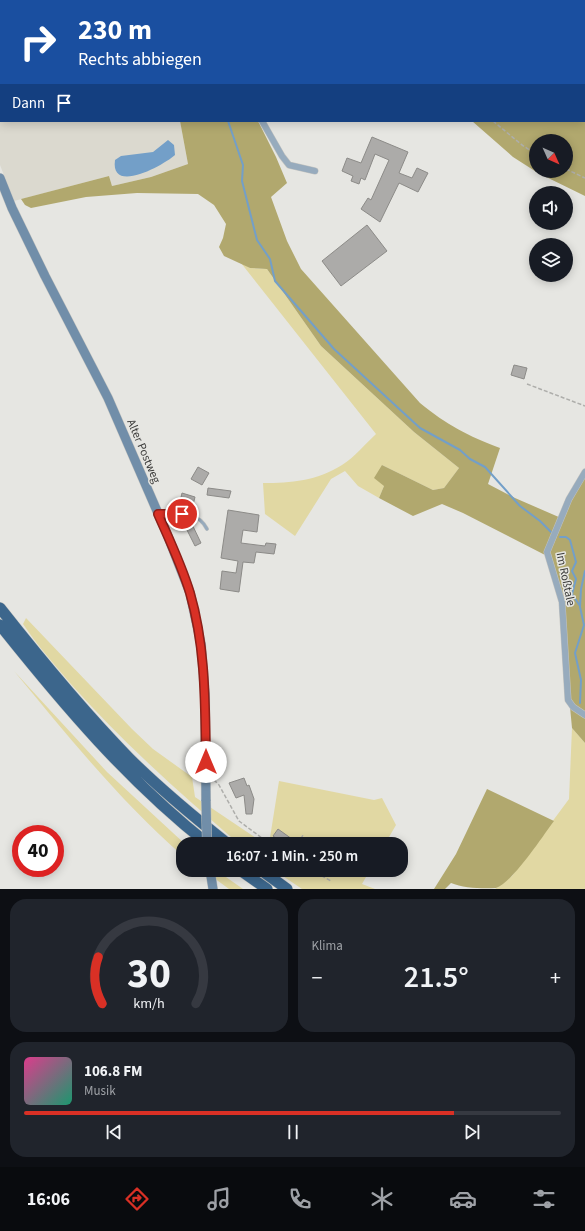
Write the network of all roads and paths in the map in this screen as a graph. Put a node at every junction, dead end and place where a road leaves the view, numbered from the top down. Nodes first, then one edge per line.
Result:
1 (263, 122) edge
2 (494, 122) edge
3 (529, 150) edge
4 (315, 171) dead end
5 (573, 172) edge
6 (0, 178) edge
7 (585, 178) edge
8 (527, 384) dead end
9 (585, 406) edge
10 (585, 472) edge
11 (158, 514) junction
12 (207, 529) dead end
13 (0, 608) edge
14 (0, 625) edge
15 (585, 714) edge
16 (206, 776) junction
17 (200, 837) edge
18 (208, 837) edge
19 (220, 837) edge
20 (261, 837) edge
21 (210, 877) edge
22 (250, 877) edge
23 (271, 877) edge
24 (324, 877) edge
25 (331, 881) dead end
26 (212, 889) edge
27 (267, 889) edge
28 (287, 889) edge

1 - 4 street
2 - 3 path
5 - 7 path
6 - 11 street, Alter Postweg
8 - 9 path
10 - 15 street, Im Roßtale
11 - 12 lane
11 - 16 street, Alter Postweg
13 - 19 highway
14 - 17 highway
16 - 18 street, Alter Postweg, bridge
16 - 20 path
21 - 26 street
22 - 27 highway
23 - 28 highway
24 - 25 path

